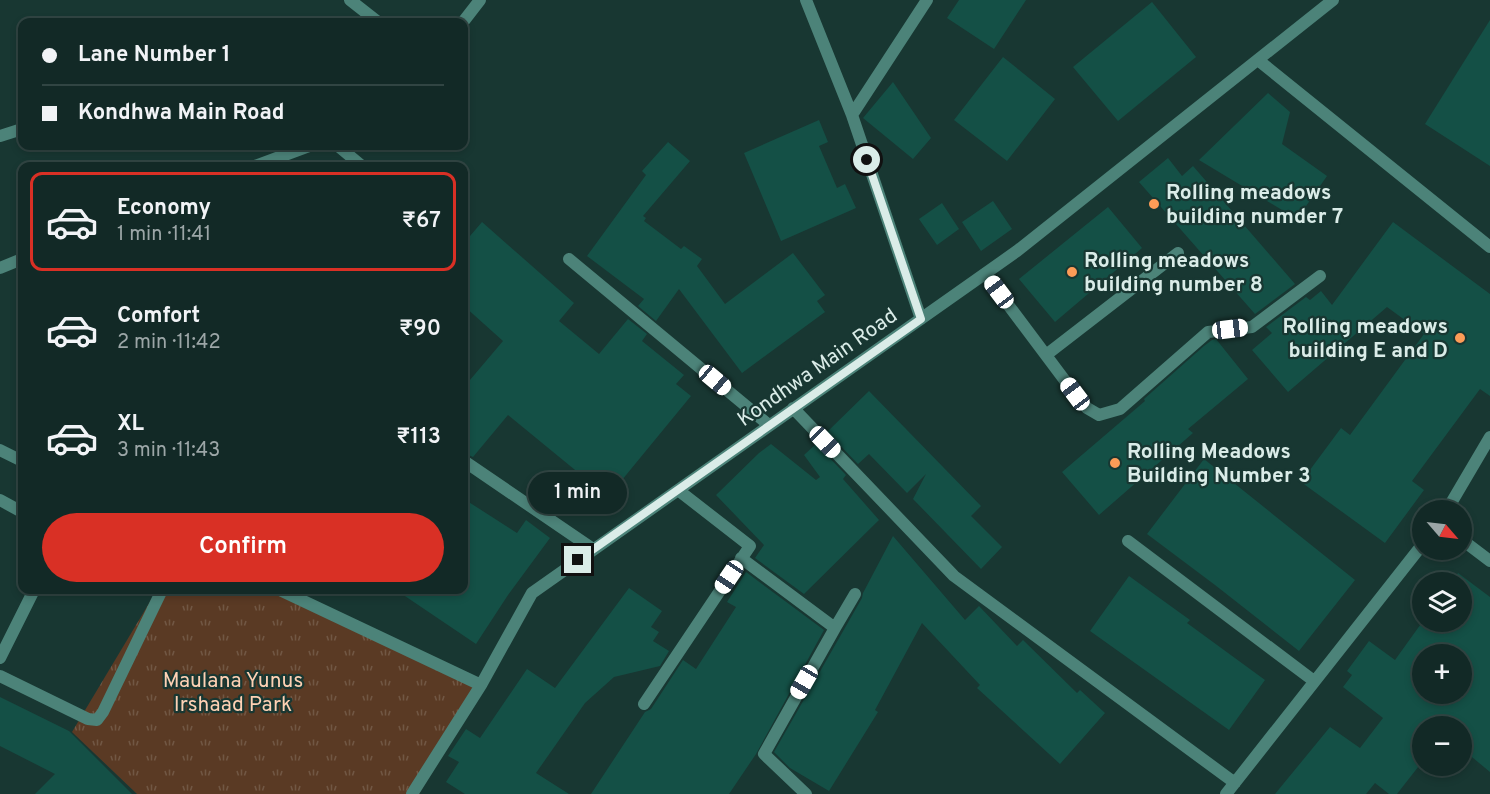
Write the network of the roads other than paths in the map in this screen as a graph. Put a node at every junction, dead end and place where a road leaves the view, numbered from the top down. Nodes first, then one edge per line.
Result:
1 (350, 0) edge
2 (480, 0) edge
3 (806, 0) edge
4 (927, 0) edge
5 (1333, 0) edge
6 (373, 18) edge
7 (466, 18) edge
8 (1258, 60) junction
9 (852, 115) junction
10 (18, 130) edge
11 (0, 136) edge
12 (298, 150) edge
13 (343, 150) edge
14 (266, 162) edge
15 (357, 162) edge
16 (1490, 247) edge
17 (1178, 253) dead end
18 (569, 259) dead end
19 (18, 261) edge
20 (0, 268) edge
21 (985, 274) junction
22 (1320, 276) dead end
23 (921, 319) junction
24 (1046, 355) junction
25 (793, 408) junction
26 (769, 425) junction
27 (1490, 437) edge
28 (0, 450) edge
29 (18, 459) edge
30 (468, 464) edge
31 (678, 490) junction
32 (0, 500) edge
33 (1453, 500) edge
34 (18, 510) edge
35 (1128, 541) dead end
36 (1472, 547) edge
37 (593, 549) junction
38 (741, 558) junction
39 (1412, 558) edge
40 (1490, 561) edge
41 (32, 594) edge
42 (160, 594) edge
43 (288, 594) edge
44 (855, 594) dead end
45 (835, 628) junction
46 (0, 658) edge
47 (0, 676) edge
48 (1314, 681) junction
49 (481, 685) junction
50 (644, 704) dead end
51 (1235, 783) junction
52 (412, 794) edge
53 (806, 794) edge
54 (1226, 794) edge

1 - 6 street
2 - 7 street
3 - 9 street
4 - 9 street
5 - 8 street, Kondhwa Main Road
8 - 16 street
8 - 21 street, Kondhwa Main Road
9 - 23 street
10 - 11 street
12 - 14 street
13 - 15 street
17 - 24 street
18 - 26 street
19 - 20 street
21 - 23 street, Kondhwa Main Road
21 - 24 street
22 - 24 street
23 - 25 street, Kondhwa Main Road
25 - 26 street, Kondhwa Main Road
25 - 51 street
26 - 31 street, Kondhwa Main Road
27 - 33 street
28 - 29 street
30 - 37 street
31 - 37 street, Kondhwa Main Road
31 - 38 street
32 - 34 street
35 - 48 street
36 - 40 street
37 - 49 street, Kondhwa Main Road
38 - 45 street
38 - 50 street
39 - 48 street
41 - 46 street
42 - 47 street
43 - 49 street
44 - 45 street
45 - 53 street
48 - 51 street
49 - 52 street, Kondhwa Main Road
51 - 54 street

